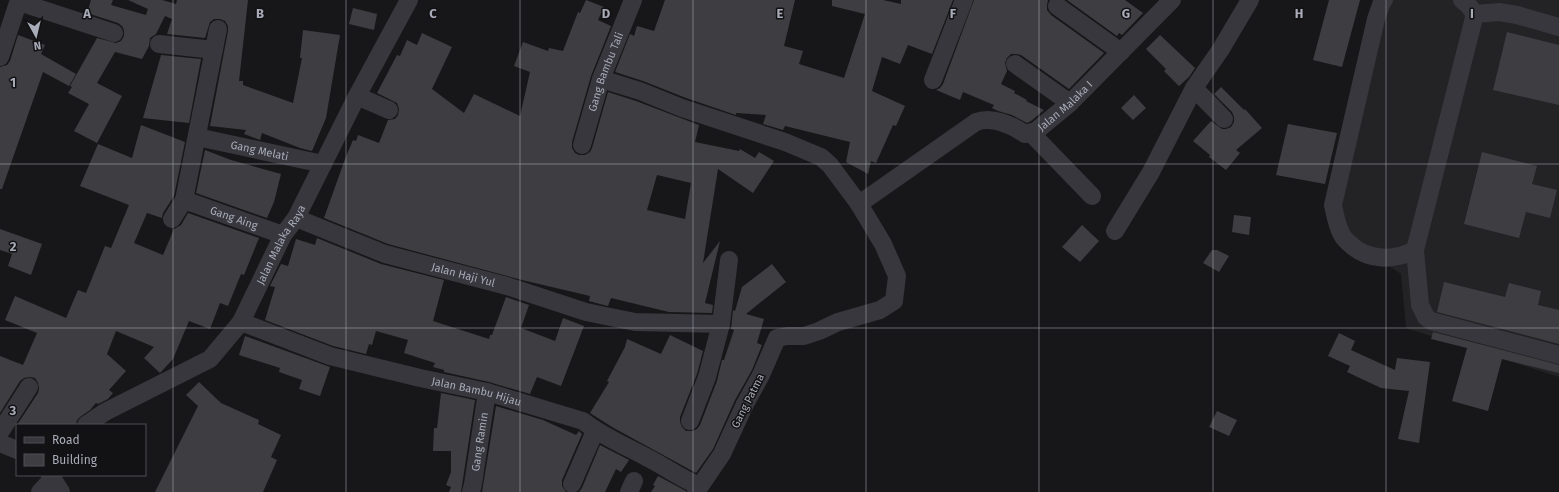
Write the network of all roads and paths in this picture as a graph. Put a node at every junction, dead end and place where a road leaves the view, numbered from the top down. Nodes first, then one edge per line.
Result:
1 (409, 0) edge
2 (633, 0) edge
3 (964, 0) edge
4 (1172, 0) edge
5 (1250, 0) edge
6 (1384, 0) edge
7 (1462, 0) edge
8 (19, 1) edge
9 (1057, 6) dead end
10 (1475, 14) junction
11 (1559, 26) edge
12 (218, 29) dead end
13 (114, 33) dead end
14 (159, 44) dead end
15 (214, 50) junction
16 (1121, 52) junction
17 (0, 57) edge
18 (1015, 64) dead end
19 (601, 80) junction
20 (933, 80) dead end
21 (1194, 88) junction
22 (357, 96) junction
23 (1070, 103) junction
24 (389, 110) dead end
25 (1224, 119) dead end
26 (1031, 133) junction
27 (197, 138) junction
28 (582, 145) dead end
29 (323, 164) junction
30 (1092, 196) dead end
31 (184, 200) junction
32 (859, 204) junction
33 (296, 218) junction
34 (172, 219) dead end
35 (1115, 231) dead end
36 (284, 235) junction
37 (1415, 250) junction
38 (729, 260) dead end
39 (241, 322) junction
40 (721, 324) junction
41 (1559, 355) edge
42 (29, 387) dead end
43 (487, 392) junction
44 (690, 421) dead end
45 (87, 424) edge
46 (595, 431) junction
47 (0, 432) edge
48 (0, 443) edge
49 (16, 450) edge
50 (572, 484) dead end
51 (698, 489) edge
52 (471, 492) edge

1 - 22 street, Jalan Malaka Raya
2 - 19 street, Gang Bambu Tali
3 - 20 street
4 - 16 street, Jalan Malaka I
5 - 21 street
6 - 37 street
7 - 10 street
8 - 13 street
8 - 17 street
9 - 16 street
10 - 11 street
10 - 37 street
12 - 15 street
14 - 15 street
15 - 27 street
16 - 23 street, Jalan Malaka I
18 - 23 street
19 - 28 street, Gang Bambu Tali
19 - 32 street
21 - 25 street
21 - 35 street
22 - 24 street
22 - 29 street, Jalan Malaka Raya
23 - 26 street, Jalan Malaka I
26 - 30 street
26 - 32 street, Jalan Malaka I
27 - 29 street, Gang Melati
27 - 31 street
29 - 33 street, Jalan Malaka Raya
31 - 34 street
31 - 36 street, Gang Aing
32 - 51 street, Gang Patma
33 - 36 street, Jalan Malaka Raya
33 - 40 street, Jalan Haji Yul
36 - 39 street, Jalan Malaka Raya
37 - 41 street
38 - 40 street
39 - 43 street, Jalan Bambu Hijau
39 - 45 street, Jalan Malaka Raya
40 - 44 street
42 - 47 street
43 - 46 street, Jalan Bambu Hijau
43 - 52 street, Gang Ramin
46 - 50 street
46 - 51 street, Jalan Bambu Hijau
48 - 49 street

